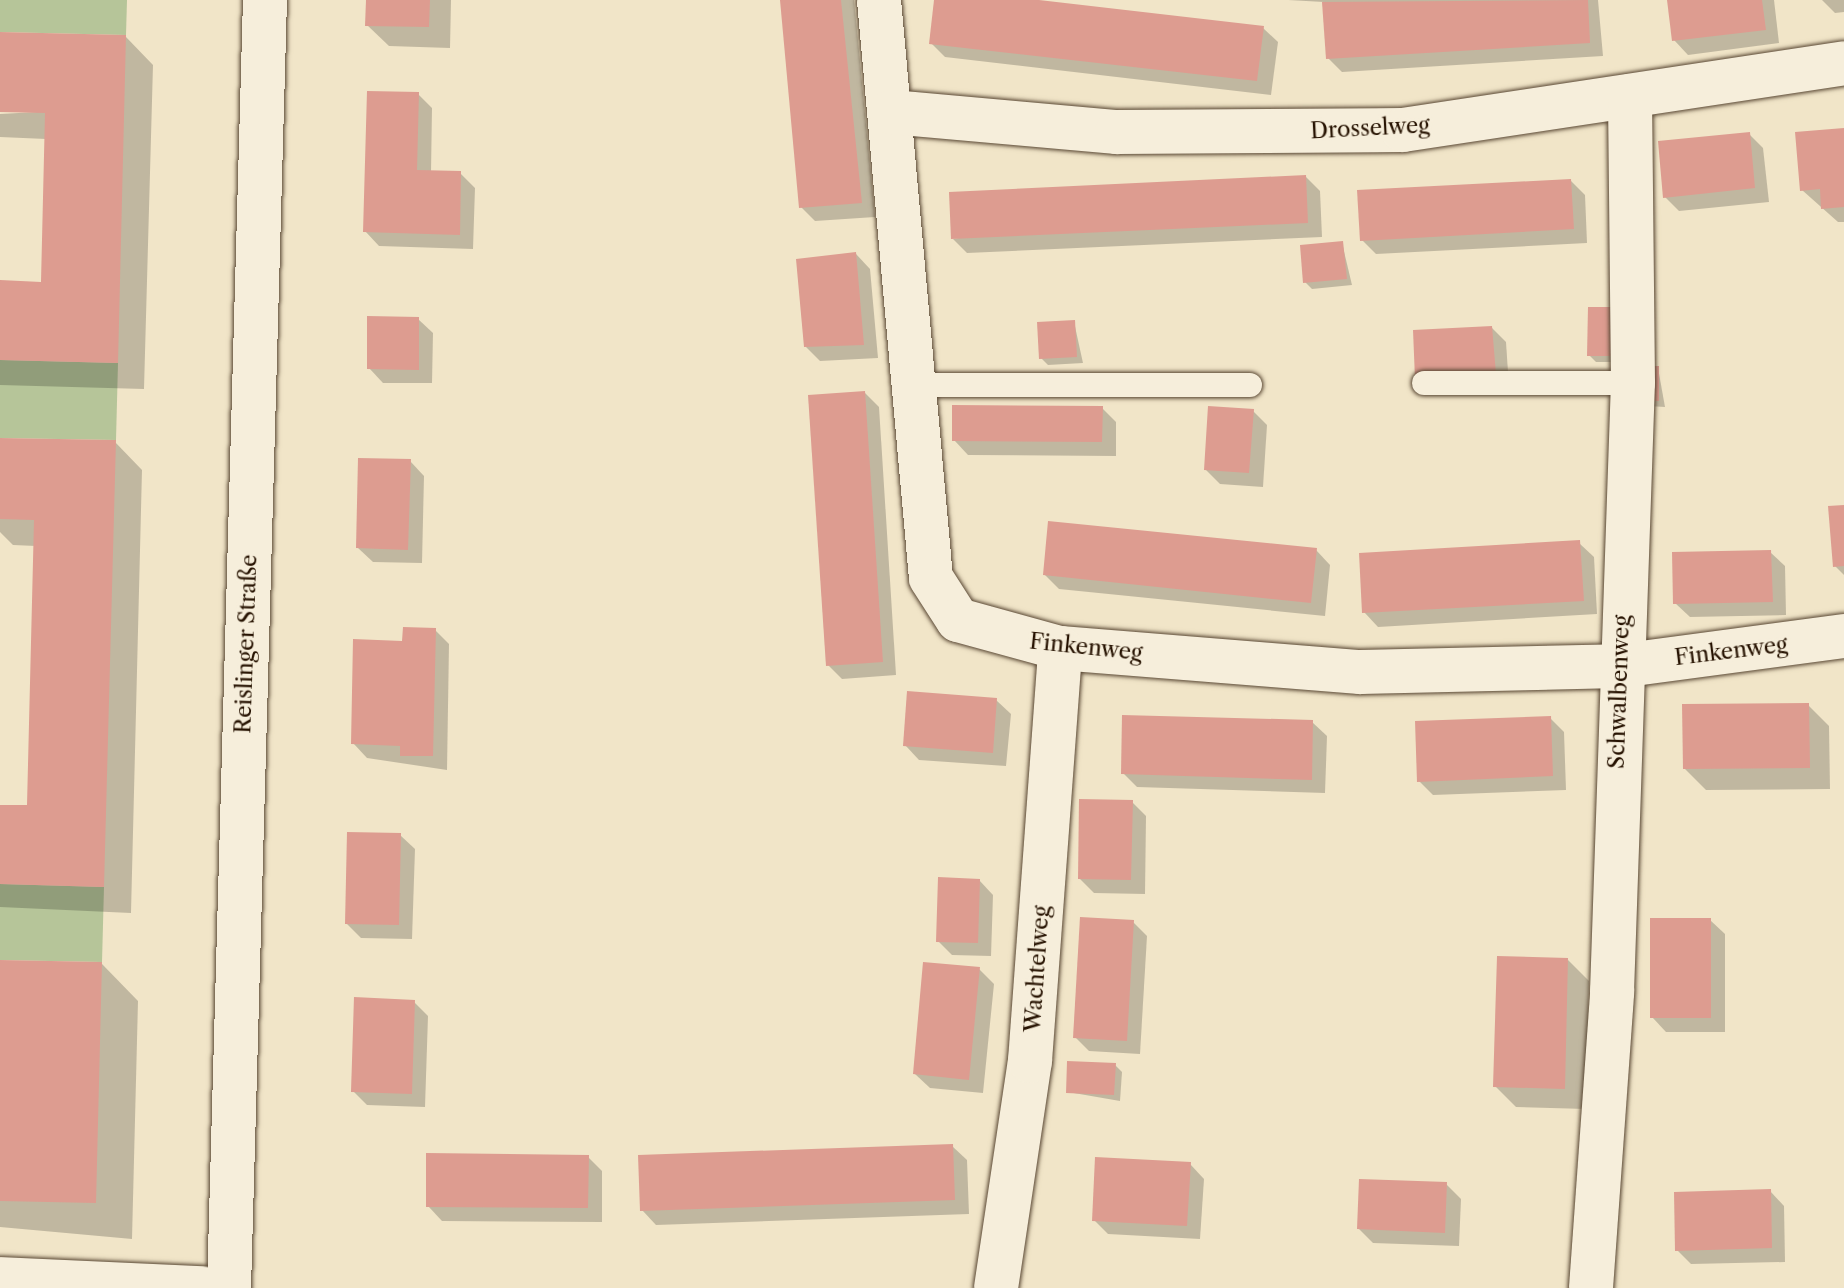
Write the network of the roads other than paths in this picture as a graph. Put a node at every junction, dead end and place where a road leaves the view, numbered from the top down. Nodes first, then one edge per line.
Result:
1 (265, 0) edge
2 (879, 0) edge
3 (1844, 63) edge
4 (1630, 96) junction
5 (891, 112) junction
6 (1424, 383) dead end
7 (1633, 383) junction
8 (914, 385) junction
9 (1250, 385) dead end
10 (1844, 636) edge
11 (1060, 648) junction
12 (1619, 666) junction
13 (0, 1279) edge
14 (202, 1288) edge
15 (229, 1288) edge
16 (996, 1288) edge
17 (1591, 1288) edge

1 - 15 street, Reislinger Straße
2 - 5 street, Finkenweg
3 - 4 street, Drosselweg
4 - 5 street, Drosselweg
4 - 7 street, Schwalbenweg
5 - 8 street, Finkenweg
6 - 7 lane
7 - 12 street, Schwalbenweg
8 - 9 lane
8 - 11 street, Finkenweg
10 - 12 street, Finkenweg
11 - 12 street, Finkenweg
11 - 16 street, Wachtelweg
12 - 17 street, Schwalbenweg
13 - 14 street

